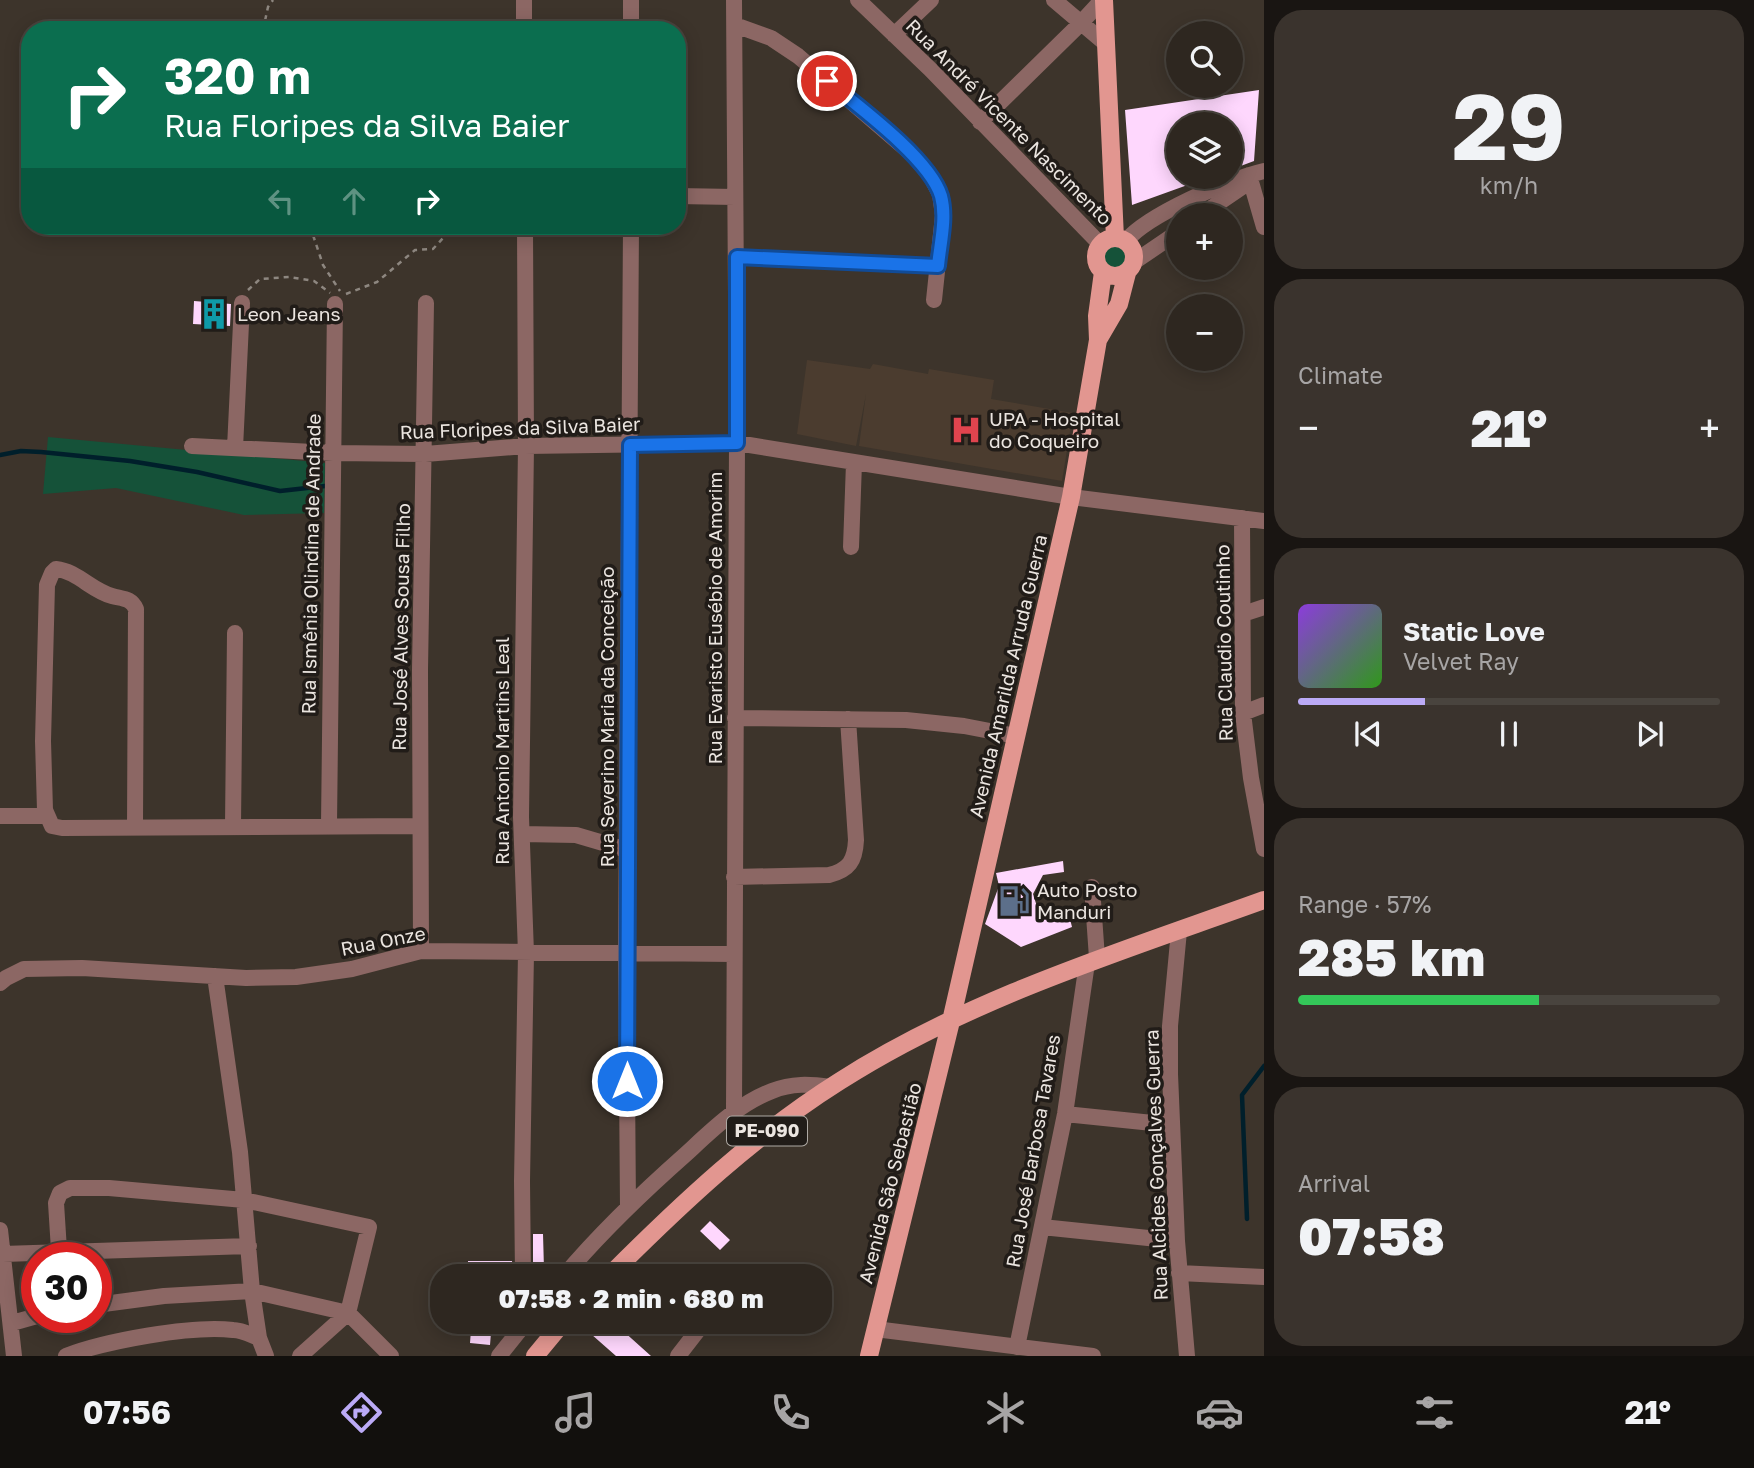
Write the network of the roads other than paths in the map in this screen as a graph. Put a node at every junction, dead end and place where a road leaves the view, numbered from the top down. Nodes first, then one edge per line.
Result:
1 (524, 0) edge
2 (631, 0) edge
3 (734, 0) edge
4 (858, 0) edge
5 (931, 0) edge
6 (1054, 0) edge
7 (1103, 0) edge
8 (524, 21) edge
9 (631, 21) edge
10 (735, 24) junction
11 (1080, 24) junction
12 (894, 35) junction
13 (1105, 44) junction
14 (980, 122) junction
15 (1257, 175) edge
16 (686, 196) edge
17 (734, 197) junction
18 (1218, 203) edge
19 (1264, 227) edge
20 (525, 235) edge
21 (631, 235) edge
22 (1114, 241) junction
23 (1166, 241) edge
24 (737, 257) junction
25 (938, 266) junction
26 (1130, 267) junction
27 (1103, 272) junction
28 (934, 300) dead end
29 (242, 301) road end
30 (426, 303) dead end
31 (335, 304) road end
32 (1098, 340) junction
33 (737, 443) junction
34 (630, 445) junction
35 (192, 446) dead end
36 (526, 446) junction
37 (235, 448) junction
38 (333, 453) junction
39 (425, 454) junction
40 (854, 463) junction
41 (1071, 497) junction
42 (1242, 518) junction
43 (1264, 521) edge
44 (850, 547) dead end
45 (1264, 607) edge
46 (1242, 614) junction
47 (235, 633) dead end
48 (1264, 705) edge
49 (1243, 713) junction
50 (735, 718) junction
51 (848, 719) junction
52 (1016, 736) junction
53 (0, 816) edge
54 (50, 821) junction
55 (329, 825) junction
56 (233, 826) junction
57 (420, 826) junction
58 (135, 827) junction
59 (522, 834) junction
60 (1264, 849) edge
61 (627, 850) junction
62 (734, 877) junction
63 (1092, 887) dead end
64 (1264, 900) edge
65 (1179, 931) junction
66 (421, 951) junction
67 (526, 953) junction
68 (626, 953) junction
69 (734, 954) junction
70 (1092, 960) junction
71 (215, 976) junction
72 (0, 984) edge
73 (951, 1021) junction
74 (830, 1087) junction
75 (734, 1111) junction
76 (1065, 1114) junction
77 (1172, 1125) junction
78 (244, 1200) junction
79 (628, 1208) junction
80 (1042, 1227) junction
81 (0, 1230) edge
82 (1177, 1241) junction
83 (58, 1242) edge
84 (249, 1246) junction
85 (112, 1249) edge
86 (21, 1253) edge
87 (3, 1254) junction
88 (523, 1264) edge
89 (575, 1264) edge
90 (622, 1264) edge
91 (1179, 1273) junction
92 (1264, 1277) edge
93 (252, 1291) junction
94 (112, 1302) edge
95 (348, 1313) junction
96 (21, 1321) edge
97 (12, 1323) junction
98 (876, 1329) junction
99 (516, 1334) edge
100 (553, 1334) edge
101 (695, 1334) edge
102 (260, 1338) junction
103 (1017, 1347) junction
104 (1037, 1353) edge
105 (14, 1356) edge
106 (66, 1356) edge
107 (266, 1356) edge
108 (300, 1356) edge
109 (391, 1356) edge
110 (499, 1356) edge
111 (535, 1356) edge
112 (678, 1356) edge
113 (869, 1356) edge
114 (1093, 1356) edge
115 (1187, 1356) edge

1 - 8 street
2 - 9 street
3 - 10 street, Rua Evaristo Eusébio de Amorim
4 - 12 street, Rua André Vicente Nascimento
5 - 12 street
6 - 11 street
7 - 11 street
7 - 13 main road
10 - 17 street, Rua Evaristo Eusébio de Amorim
10 - 25 street
11 - 13 street
11 - 14 street
12 - 14 street, Rua André Vicente Nascimento
13 - 22 main road
14 - 22 street, Rua André Vicente Nascimento
15 - 18 street
15 - 19 street
15 - 22 street
16 - 17 street
17 - 24 street, Rua Evaristo Eusébio de Amorim
20 - 36 street, Rua Antonio Martins Leal
21 - 34 street, Rua Severino Maria da Conceição
22 - 26 main road
22 - 27 main road
23 - 26 street
24 - 25 street
24 - 33 street, Rua Evaristo Eusébio de Amorim
25 - 28 street
26 - 27 main road
26 - 32 main road
27 - 32 main road
29 - 37 street
30 - 39 street, Rua José Alves Sousa Filho
31 - 38 street, Rua Ismênia Olindina de Andrade
32 - 41 main road, Avenida Amarilda Arruda Guerra
33 - 34 street, Rua Floripes da Silva Baier
33 - 40 street, Rua Floripes da Silva Baier
33 - 50 street, Rua Evaristo Eusébio de Amorim
34 - 36 street, Rua Floripes da Silva Baier
34 - 61 street, Rua Severino Maria da Conceição
35 - 37 street, Rua Floripes da Silva Baier
36 - 39 street, Rua Floripes da Silva Baier
36 - 59 street, Rua Antonio Martins Leal
37 - 38 street, Rua Floripes da Silva Baier
38 - 39 street, Rua Floripes da Silva Baier
38 - 55 street, Rua Ismênia Olindina de Andrade
39 - 57 street, Rua José Alves Sousa Filho
40 - 41 street, Rua Floripes da Silva Baier
40 - 44 street
41 - 42 street, Rua Floripes da Silva Baier
41 - 52 main road, Avenida Amarilda Arruda Guerra
42 - 43 street, Rua Floripes da Silva Baier
42 - 46 street, Rua Claudio Coutinho
45 - 46 street
46 - 49 street, Rua Claudio Coutinho
47 - 56 street
48 - 49 street
49 - 60 street, Rua Claudio Coutinho
50 - 51 street
50 - 62 street, Rua Evaristo Eusébio de Amorim
51 - 52 street
51 - 62 street
52 - 73 main road, Avenida Amarilda Arruda Guerra
53 - 54 street
54 - 58 street
54 - 58 street
55 - 56 street
55 - 57 street
56 - 58 street
57 - 66 street, Rua José Alves Sousa Filho
59 - 61 street
59 - 67 street, Rua Antonio Martins Leal
61 - 68 street, Rua Severino Maria da Conceição
62 - 69 street, Rua Evaristo Eusébio de Amorim
63 - 70 street, Rua José Barbosa Tavares
64 - 65 main road, PE-090
65 - 70 main road, PE-090
65 - 77 street, Rua Alcides Gonçalves Guerra
66 - 67 street, Rua Onze
66 - 71 street, Rua Onze
67 - 68 street, Rua Onze
67 - 88 street, Rua Antonio Martins Leal
68 - 69 street, Rua Onze
68 - 79 street, Rua Severino Maria da Conceição
69 - 75 street, Rua Evaristo Eusébio de Amorim
70 - 73 main road, PE-090
70 - 76 street, Rua José Barbosa Tavares
71 - 72 street, Rua Onze
71 - 78 street
73 - 74 main road, PE-090
73 - 98 main road, Avenida São Sebastião
74 - 75 street
74 - 90 main road, PE-090
75 - 79 street
76 - 77 street
76 - 80 street, Rua José Barbosa Tavares
77 - 82 street, Rua Alcides Gonçalves Guerra
78 - 83 street
78 - 84 street
78 - 95 street
79 - 89 street
80 - 82 street
80 - 103 street, Rua José Barbosa Tavares
81 - 87 street
82 - 91 street, Rua Alcides Gonçalves Guerra
84 - 85 street
84 - 93 street
86 - 87 street
87 - 97 street
91 - 92 street
91 - 115 street, Rua Alcides Gonçalves Guerra
93 - 94 street
93 - 95 street
93 - 102 street
95 - 108 street
95 - 109 street
96 - 97 street
97 - 105 street
98 - 103 street
98 - 113 main road, Avenida São Sebastião
99 - 110 street
100 - 111 main road
101 - 112 street
102 - 106 street
102 - 107 street
103 - 104 street
104 - 114 street

